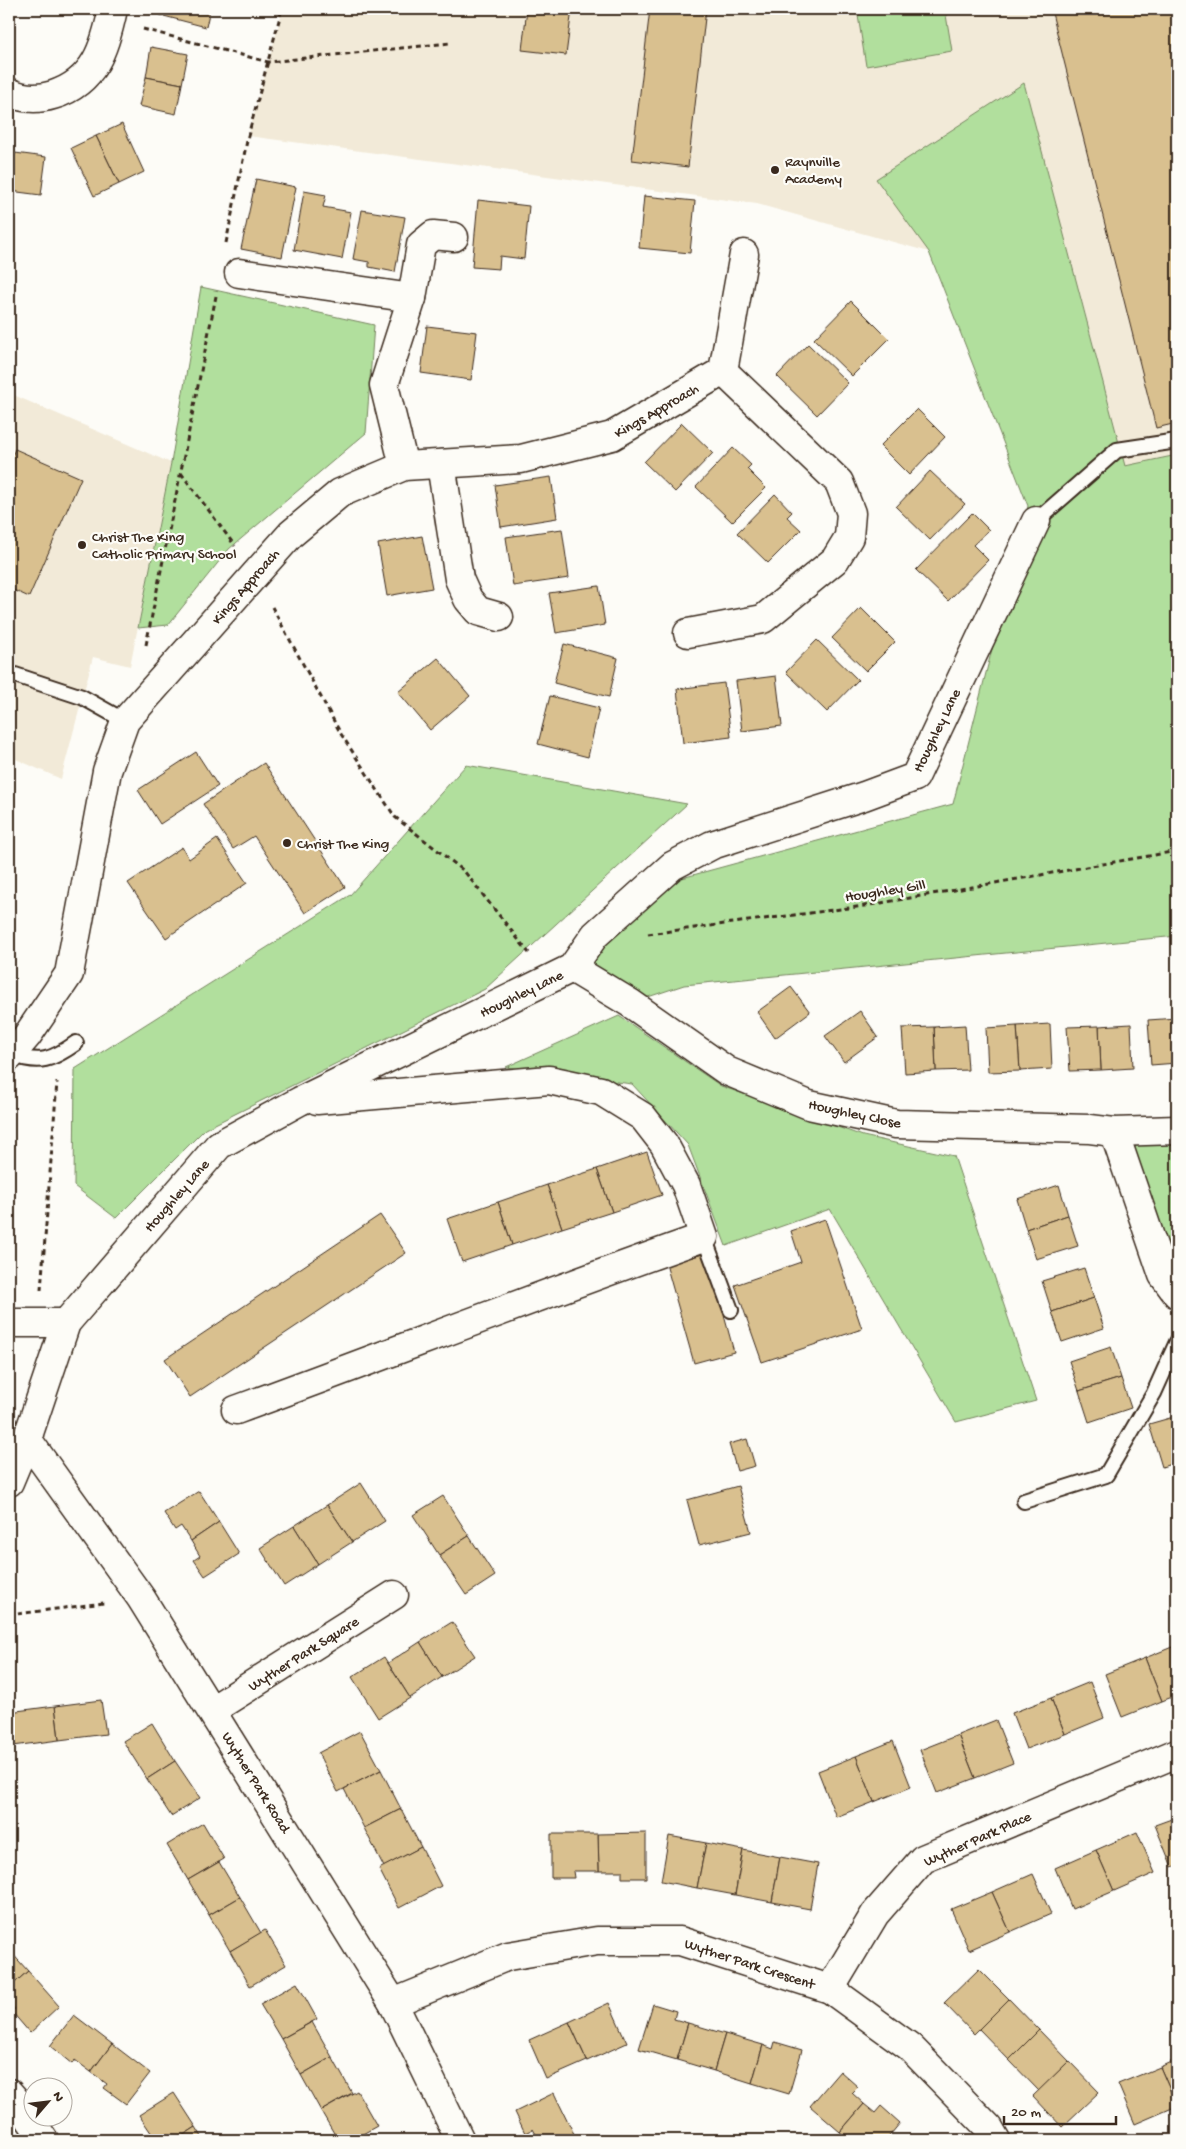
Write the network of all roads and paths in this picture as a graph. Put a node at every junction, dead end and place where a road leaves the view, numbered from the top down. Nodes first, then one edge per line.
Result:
1 (282, 9) edge
2 (112, 15) edge
3 (450, 43) dead end
4 (268, 62) junction
5 (9, 92) edge
6 (454, 237) dead end
7 (226, 247) dead end
8 (744, 254) dead end
9 (239, 273) dead end
10 (216, 294) dead end
11 (412, 298) junction
12 (723, 371) junction
13 (1177, 441) edge
14 (441, 464) junction
15 (404, 466) junction
16 (180, 472) junction
17 (1036, 521) joint
18 (255, 574) junction
19 (500, 617) dead end
20 (688, 633) dead end
21 (9, 673) edge
22 (161, 681) junction
23 (125, 721) junction
24 (1177, 851) edge
25 (647, 934) dead end
26 (561, 974) junction
27 (76, 1043) dead end
28 (59, 1055) junction
29 (10, 1056) edge
30 (300, 1101) junction
31 (1177, 1130) edge
32 (1114, 1132) junction
33 (704, 1237) junction
34 (1177, 1294) edge
35 (731, 1310) dead end
36 (9, 1323) edge
37 (38, 1323) junction
38 (66, 1323) junction
39 (1177, 1342) edge
40 (236, 1410) dead end
41 (27, 1439) junction
42 (9, 1482) edge
43 (1024, 1500) dead end
44 (394, 1595) dead end
45 (141, 1598) junction
46 (9, 1616) edge
47 (212, 1710) junction
48 (1177, 1753) edge
49 (830, 1989) junction
50 (393, 2003) junction
51 (9, 2093) edge
52 (44, 2140) edge
53 (460, 2140) edge
54 (996, 2140) edge

1 - 4 path
2 - 4 path
2 - 5 street
3 - 4 path
4 - 7 path
6 - 11 street
8 - 12 street
9 - 11 street
10 - 16 path
11 - 15 street
12 - 14 street, Kings Approach
12 - 20 street
13 - 17 lane
14 - 15 street, Kings Approach
14 - 19 street
15 - 18 street, Kings Approach
16 - 18 path
16 - 22 path
17 - 26 street, Houghley Lane
18 - 22 street, Kings Approach
18 - 26 path
21 - 23 lane
22 - 23 street, Kings Approach
23 - 29 street, Kings Approach
24 - 25 path, Houghley Gill
26 - 30 street, Houghley Lane
26 - 32 street, Houghley Close
27 - 28 lane
28 - 29 lane
28 - 37 path
30 - 33 street
30 - 38 street, Houghley Lane
31 - 32 street, Houghley Close
32 - 34 street
33 - 35 lane
33 - 40 street
36 - 37 street
37 - 38 street
38 - 41 street, Houghley Lane
39 - 43 lane
41 - 42 street, Houghley Lane
41 - 45 street, Wyther Park Road
44 - 47 street, Wyther Park Square
45 - 46 path
45 - 47 street, Wyther Park Road
47 - 50 street, Wyther Park Road
48 - 49 street, Wyther Park Place
49 - 50 street, Wyther Park Crescent
49 - 54 street, Wyther Park Crescent
50 - 53 street, Wyther Park Road
51 - 52 street

